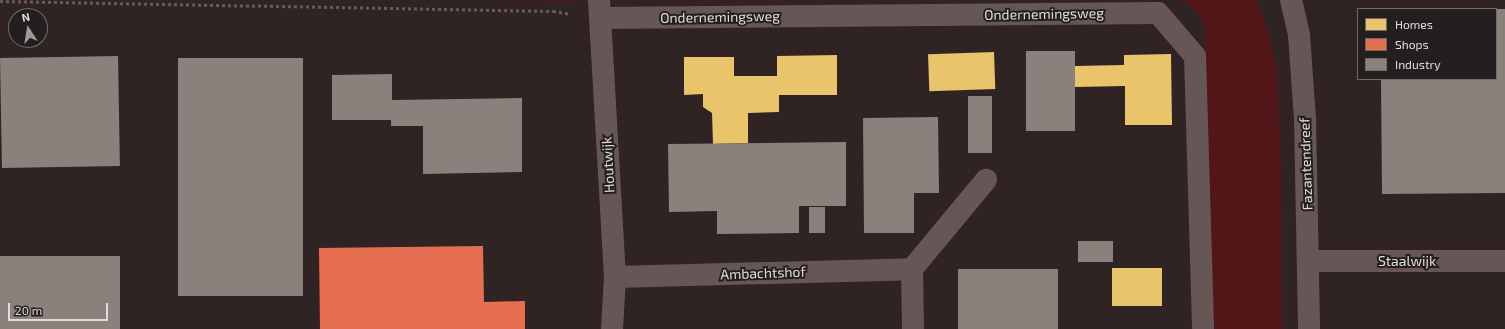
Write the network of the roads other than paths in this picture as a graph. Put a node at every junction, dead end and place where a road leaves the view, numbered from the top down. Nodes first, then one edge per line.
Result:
1 (1291, 0) edge
2 (599, 9) edge
3 (986, 180) dead end
4 (1309, 261) junction
5 (1505, 261) edge
6 (912, 269) junction
7 (615, 278) junction
8 (612, 329) edge
9 (913, 329) edge
10 (1203, 329) edge
11 (1309, 329) edge

1 - 4 street, Fazantendreef
2 - 7 street, Houtwijk
2 - 10 street, Ondernemingsweg
3 - 6 street
4 - 5 street, Staalwijk
4 - 11 street, Fazantendreef
6 - 7 street, Ambachtshof
6 - 9 street
7 - 8 street, Houtwijk

